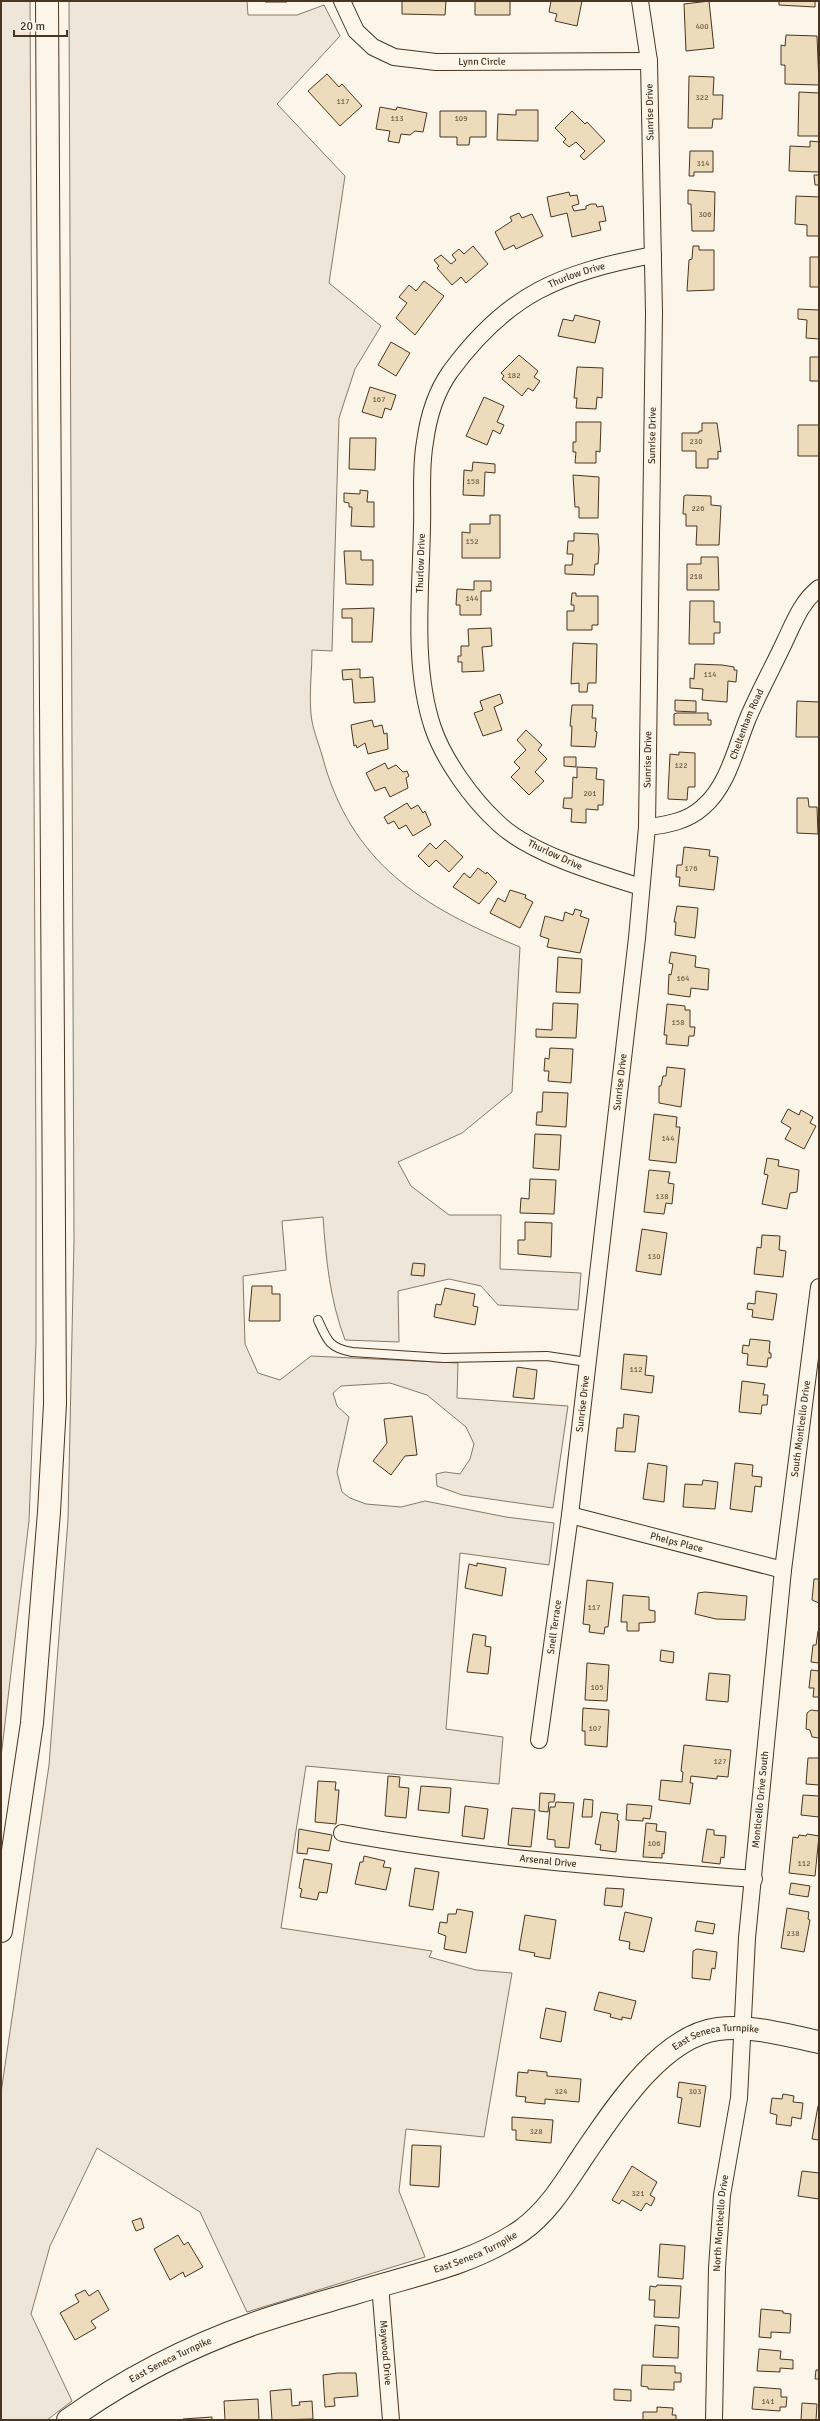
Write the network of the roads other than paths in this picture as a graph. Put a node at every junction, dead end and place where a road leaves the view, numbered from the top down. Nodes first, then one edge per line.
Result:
1 (47, 1) edge
2 (342, 1) edge
3 (640, 1) edge
4 (649, 61) junction
5 (653, 255) junction
6 (819, 588) edge
7 (647, 826) junction
8 (641, 887) junction
9 (819, 1287) edge
10 (318, 1320) dead end
11 (587, 1362) junction
12 (570, 1515) junction
13 (783, 1570) junction
14 (539, 1740) dead end
15 (342, 1833) dead end
16 (754, 1879) junction
17 (1, 1931) edge
18 (743, 2028) junction
19 (819, 2042) edge
20 (380, 2285) junction
21 (68, 2420) edge
22 (391, 2420) edge
23 (714, 2420) edge

1 - 17 main road
2 - 4 street, Lynn Circle
3 - 4 street, Sunrise Drive
4 - 5 street, Sunrise Drive
5 - 7 street, Sunrise Drive
5 - 8 street, Thurlow Drive
6 - 7 street, Cheltenham Road
7 - 8 street, Sunrise Drive
8 - 11 street, Sunrise Drive
9 - 13 street, South Monticello Drive
10 - 11 lane
11 - 12 street, Sunrise Drive
12 - 13 street, Phelps Place
12 - 14 street, Snell Terrace
13 - 16 street, Monticello Drive South
15 - 16 street, Arsenal Drive
16 - 18 street, Monticello Drive South
18 - 19 main road, East Seneca Turnpike
18 - 20 main road, East Seneca Turnpike
18 - 23 street, North Monticello Drive
20 - 21 main road, East Seneca Turnpike
20 - 22 street, Maywood Drive

